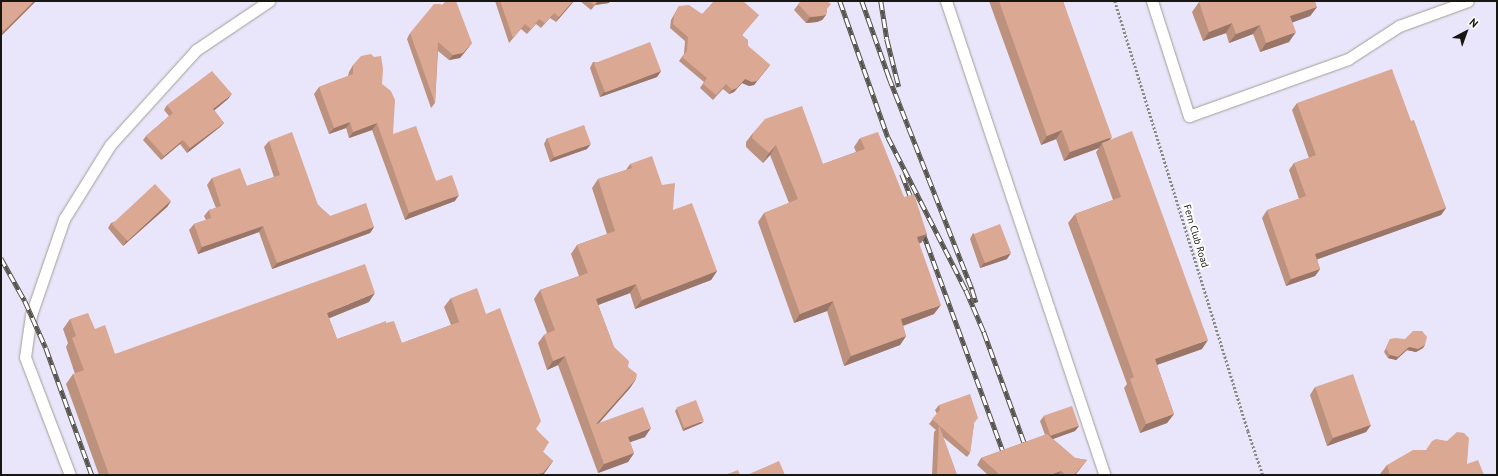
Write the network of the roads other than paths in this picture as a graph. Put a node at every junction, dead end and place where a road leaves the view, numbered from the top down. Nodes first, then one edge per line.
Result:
1 (269, 1) edge
2 (946, 1) edge
3 (1152, 1) edge
4 (1468, 1) edge
5 (70, 475) edge
6 (1105, 475) edge

1 - 5 lane
2 - 6 lane
3 - 4 lane

